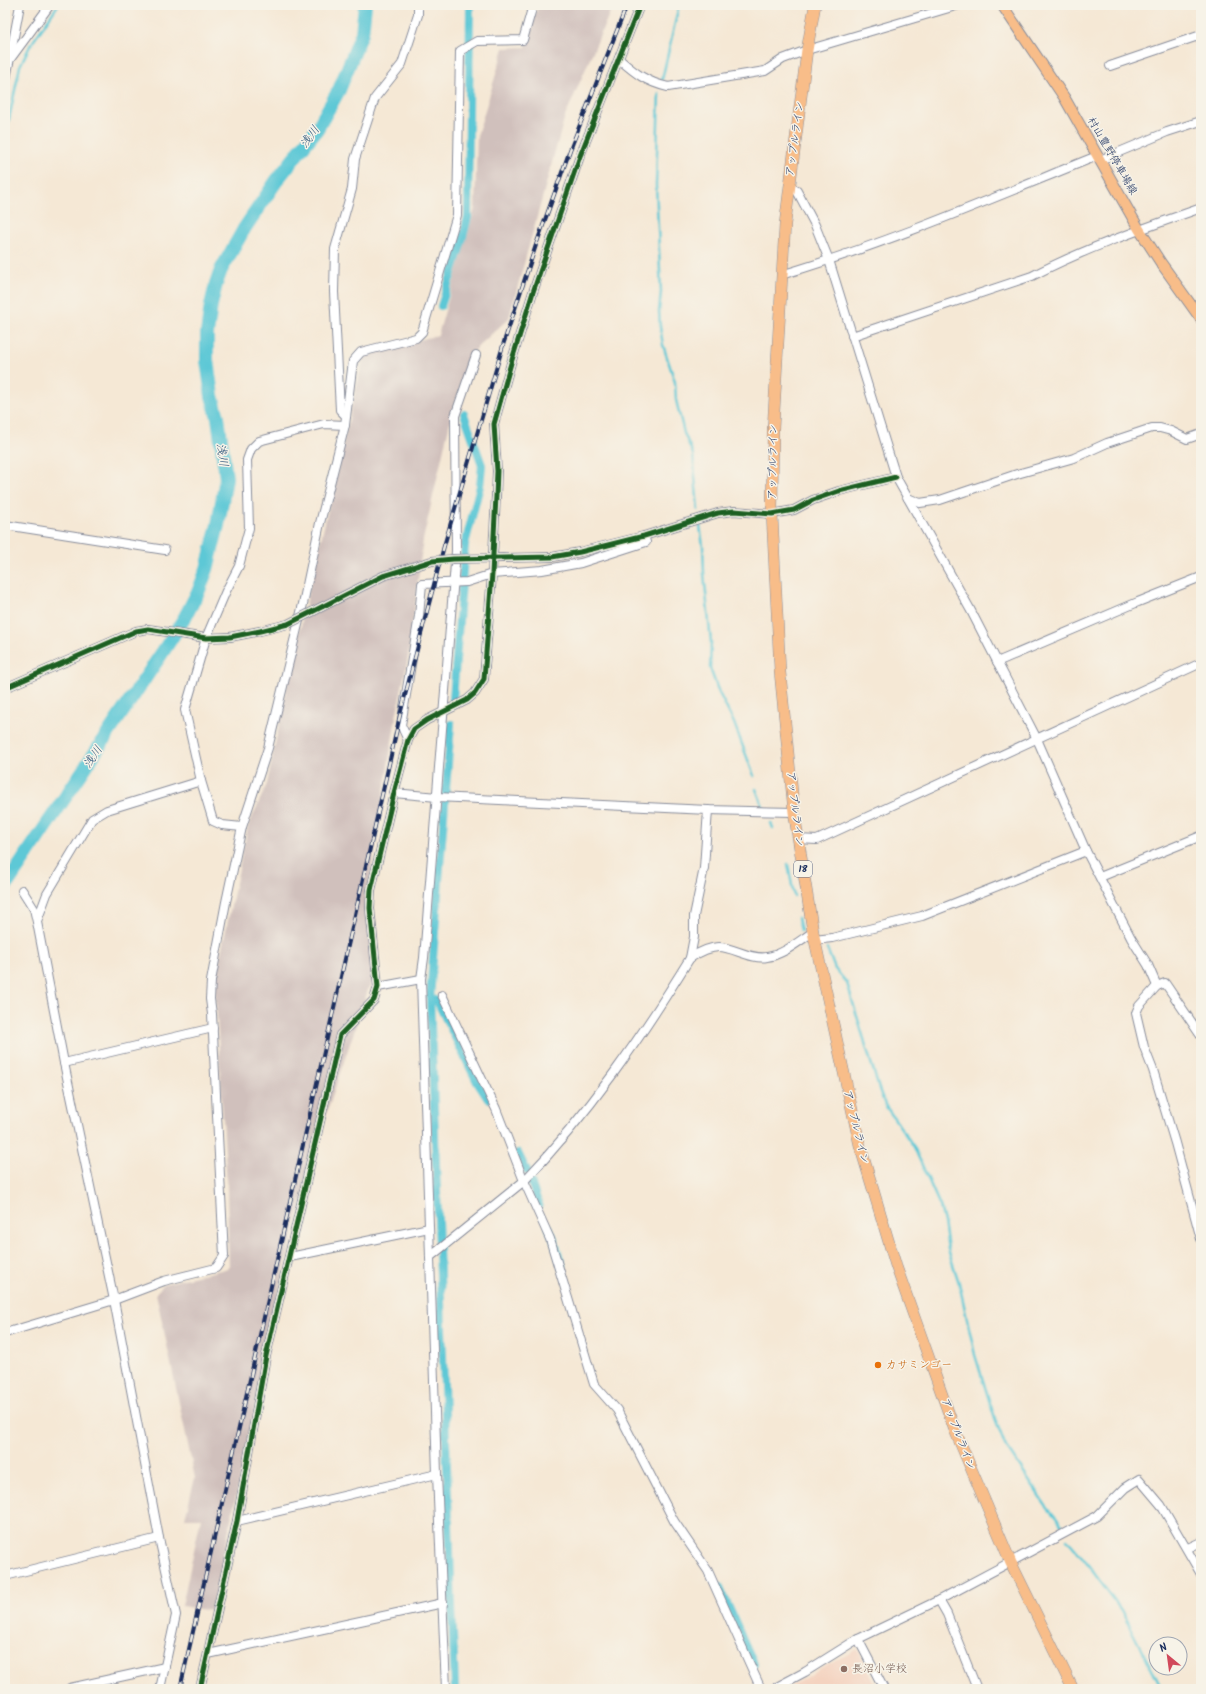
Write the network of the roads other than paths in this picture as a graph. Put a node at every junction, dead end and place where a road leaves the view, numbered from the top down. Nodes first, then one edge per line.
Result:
1 (20, 5) edge
2 (50, 5) edge
3 (418, 5) edge
4 (534, 5) edge
5 (640, 5) edge
6 (815, 5) edge
7 (959, 5) edge
8 (1006, 7) edge
9 (1201, 35) edge
10 (807, 50) junction
11 (619, 59) junction
12 (9, 61) junction
13 (1110, 66) dead end
14 (5, 84) edge
15 (1201, 121) edge
16 (1098, 158) junction
17 (789, 186) junction
18 (1201, 208) edge
19 (1139, 229) junction
20 (829, 260) junction
21 (781, 275) junction
22 (1201, 319) edge
23 (852, 336) junction
24 (476, 355) dead end
25 (346, 416) junction
26 (345, 425) junction
27 (1201, 434) edge
28 (896, 477) junction
29 (908, 498) junction
30 (772, 514) junction
31 (5, 525) edge
32 (644, 536) junction
33 (165, 550) dead end
34 (492, 574) junction
35 (1201, 577) edge
36 (456, 581) junction
37 (206, 638) junction
38 (997, 662) junction
39 (1201, 663) edge
40 (5, 688) edge
41 (444, 711) junction
42 (1037, 739) junction
43 (408, 740) junction
44 (200, 781) junction
45 (394, 793) junction
46 (439, 797) junction
47 (708, 810) junction
48 (794, 812) junction
49 (242, 827) junction
50 (1201, 836) edge
51 (798, 839) junction
52 (1086, 851) junction
53 (1100, 877) junction
54 (22, 890) dead end
55 (37, 922) junction
56 (813, 936) junction
57 (690, 958) junction
58 (421, 979) junction
59 (1157, 986) junction
60 (378, 987) junction
61 (442, 995) dead end
62 (213, 1028) junction
63 (1201, 1036) edge
64 (64, 1063) junction
65 (524, 1181) junction
66 (429, 1228) junction
67 (1201, 1239) edge
68 (433, 1255) junction
69 (290, 1257) junction
70 (114, 1300) junction
71 (5, 1333) edge
72 (437, 1474) junction
73 (237, 1521) junction
74 (159, 1538) junction
75 (1201, 1542) edge
76 (1188, 1548) junction
77 (1011, 1563) junction
78 (1201, 1574) edge
79 (5, 1576) edge
80 (939, 1600) junction
81 (443, 1603) junction
82 (858, 1639) junction
83 (208, 1654) junction
84 (165, 1667) junction
85 (70, 1688) edge
86 (160, 1689) edge
87 (200, 1689) edge
88 (446, 1689) edge
89 (761, 1689) edge
90 (773, 1689) edge
91 (884, 1689) edge
92 (977, 1689) edge
93 (1073, 1689) edge

1 - 12 street
2 - 12 street
3 - 25 street
4 - 25 street
5 - 11 street
6 - 10 highway, アップルライン / 18
7 - 10 street
8 - 16 main road, 村山豊野停車場線
9 - 13 street
10 - 11 street
10 - 17 highway, アップルライン / 18
11 - 34 street
12 - 14 street
15 - 16 street
16 - 19 main road, 村山豊野停車場線
16 - 20 street
17 - 20 street
17 - 21 highway, アップルライン / 18
18 - 19 street
19 - 22 main road, 村山豊野停車場線
19 - 23 street
20 - 21 street
20 - 23 street
21 - 30 highway, アップルライン / 18
23 - 28 street
24 - 36 street
25 - 26 street
26 - 37 street
26 - 49 street
27 - 29 street
28 - 29 street
28 - 30 street
29 - 38 street
30 - 32 street
30 - 48 highway, アップルライン / 18
31 - 33 street
32 - 34 street
32 - 37 street, bridge
34 - 36 street
34 - 41 street
35 - 38 street
36 - 41 street
36 - 43 street
37 - 40 street
37 - 44 street
38 - 42 street
39 - 42 street
41 - 43 street
41 - 46 street
42 - 51 street
42 - 52 street
43 - 45 street
44 - 49 street
44 - 55 street
45 - 46 street
45 - 60 street
46 - 47 street
46 - 58 street
47 - 48 street
47 - 57 street
48 - 51 highway, アップルライン / 18
49 - 62 street
50 - 53 street
51 - 56 highway, アップルライン / 18
52 - 53 street
52 - 56 street
53 - 59 street
54 - 55 street
55 - 64 street
56 - 57 street
56 - 77 highway, アップルライン / 18
57 - 65 street
58 - 60 street
58 - 66 street
59 - 63 street
59 - 67 street
60 - 69 street
61 - 65 street
62 - 64 street
62 - 70 street
64 - 70 street
65 - 68 street
65 - 89 street
66 - 68 street
66 - 69 street
68 - 72 street
69 - 73 street
70 - 71 street
70 - 74 street
72 - 73 street
72 - 81 street
73 - 83 street
74 - 79 street
74 - 84 street
75 - 76 street
76 - 77 street
76 - 78 street
77 - 80 street
77 - 93 highway, アップルライン / 18
80 - 82 street
80 - 92 street
81 - 83 street
81 - 88 street
82 - 90 street
82 - 91 street
83 - 87 street
84 - 85 street
84 - 86 street

